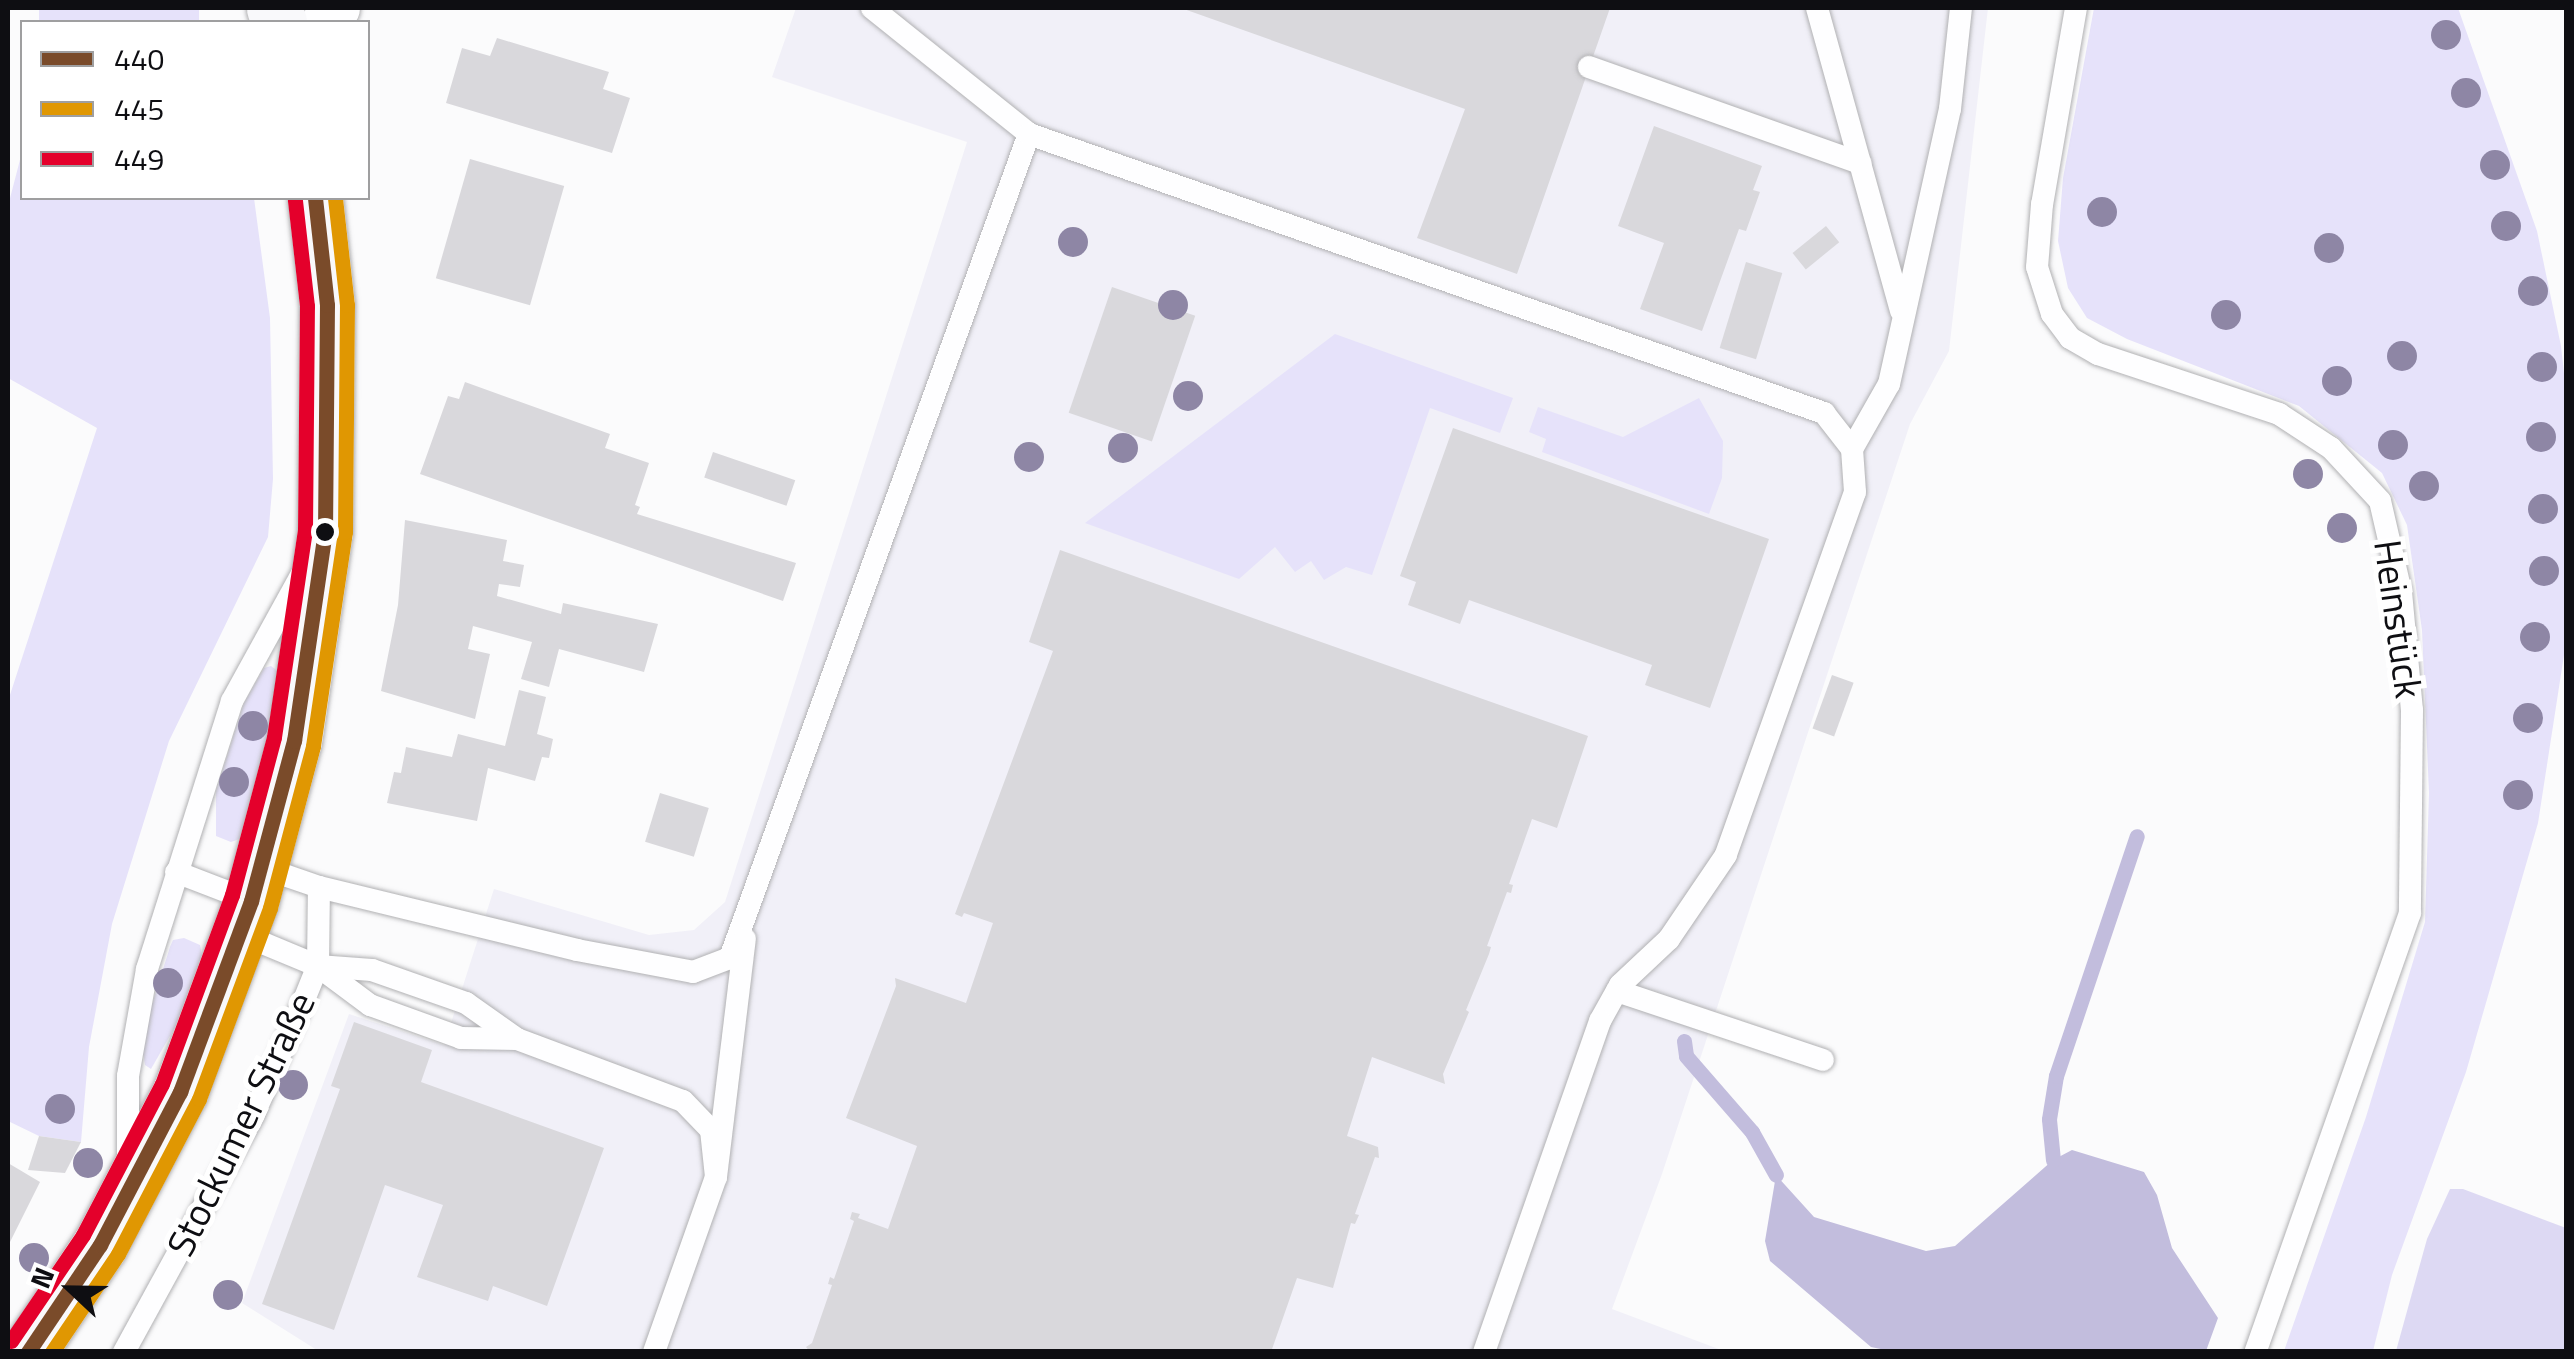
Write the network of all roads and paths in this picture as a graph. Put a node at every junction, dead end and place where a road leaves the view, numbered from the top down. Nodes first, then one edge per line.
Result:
1 (872, 8) edge
2 (1817, 8) edge
3 (1960, 8) edge
4 (2076, 8) edge
5 (1589, 68) dead end
6 (1029, 134) junction
7 (1860, 163) junction
8 (315, 200) edge
9 (1902, 314) junction
10 (1852, 449) junction
11 (326, 495) junction
12 (176, 872) junction
13 (319, 886) junction
14 (251, 901) junction
15 (748, 911) junction
16 (318, 966) junction
17 (1617, 991) junction
18 (518, 1039) junction
19 (1823, 1060) dead end
20 (716, 1178) junction
21 (133, 1188) junction
22 (28, 1352) edge
23 (124, 1352) edge
24 (654, 1352) edge
25 (1484, 1352) edge
26 (2255, 1352) edge

1 - 6 lane
2 - 7 lane
3 - 9 lane
4 - 26 lane, Heinstück
5 - 7 lane
6 - 10 lane
6 - 15 lane
7 - 9 lane
8 - 11 main road, Stockumer Straße
9 - 10 lane
10 - 17 lane
11 - 12 lane
11 - 14 main road, Stockumer Straße
12 - 14 lane
12 - 21 lane
13 - 14 lane
13 - 15 lane
13 - 16 lane, Stockumer Straße
14 - 16 lane
14 - 21 main road, Stockumer Straße
15 - 20 lane
16 - 18 lane
16 - 18 lane
16 - 23 lane, Stockumer Straße
17 - 19 lane
17 - 25 lane
18 - 20 lane
20 - 24 lane
21 - 22 main road, Stockumer Straße

